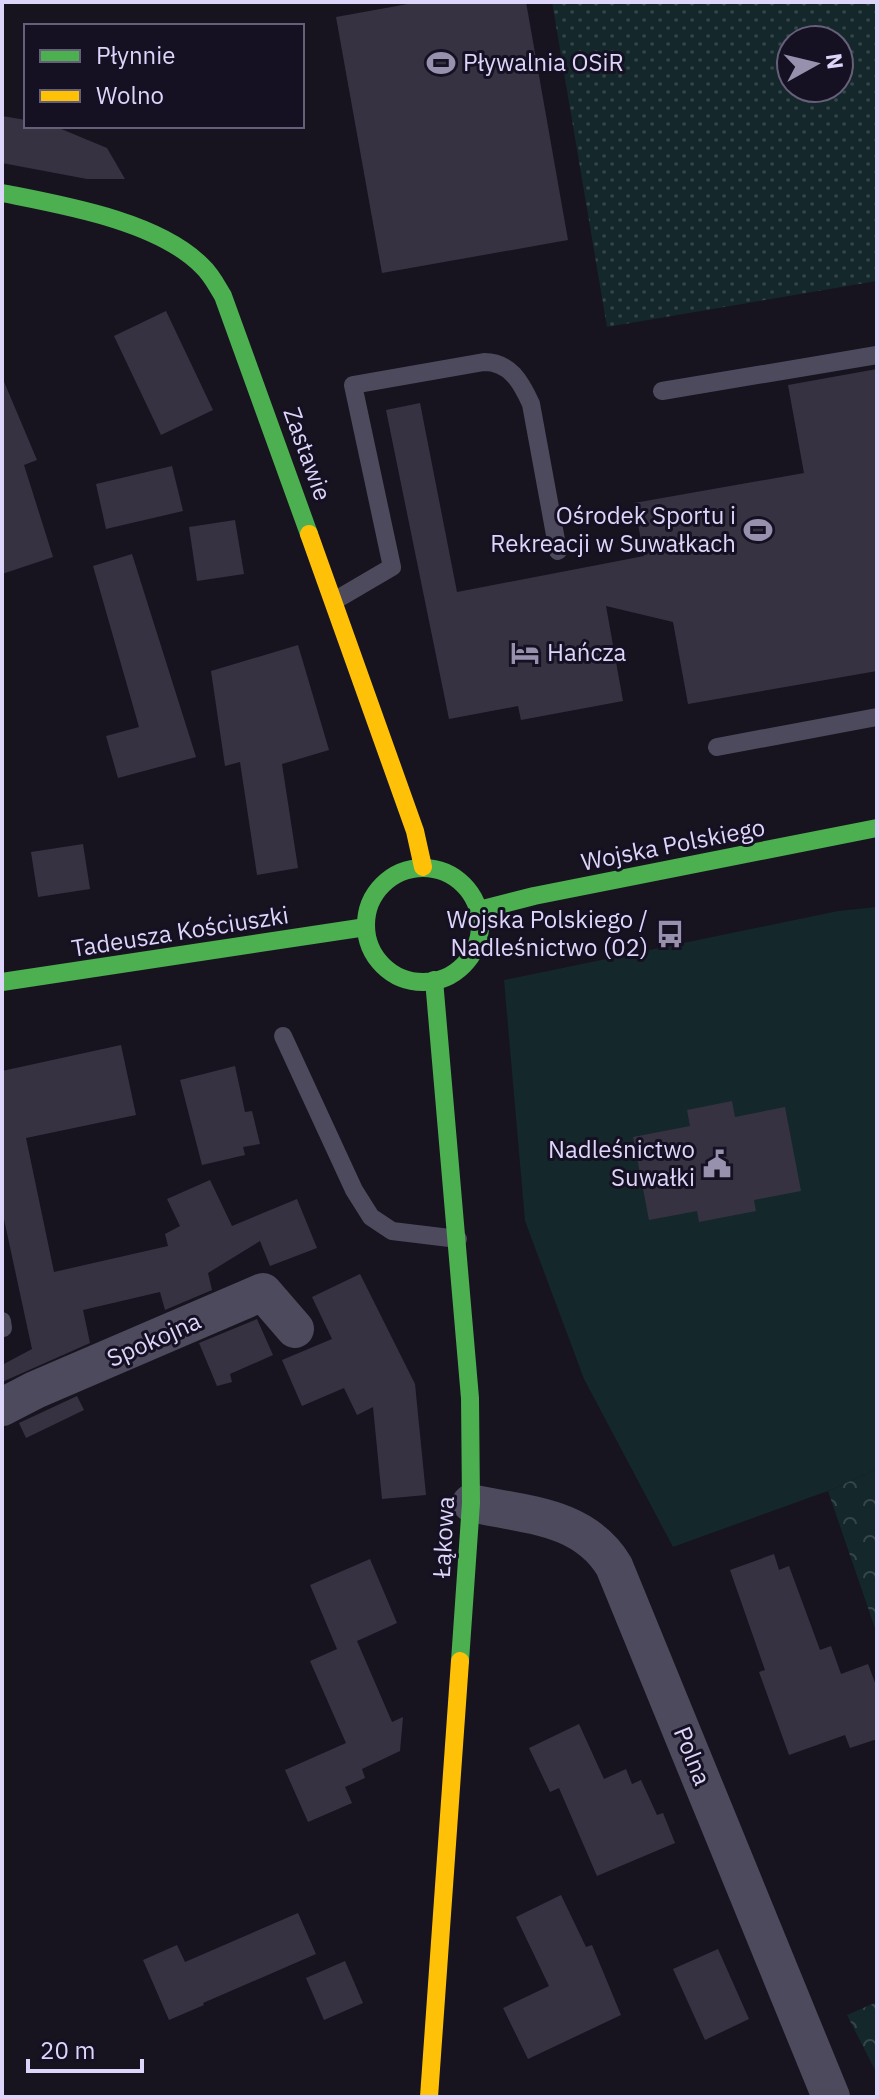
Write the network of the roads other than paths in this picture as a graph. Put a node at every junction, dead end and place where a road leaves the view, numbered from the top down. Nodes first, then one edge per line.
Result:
1 (2, 193) edge
2 (877, 355) edge
3 (662, 391) dead end
4 (558, 551) dead end
5 (334, 601) junction
6 (877, 717) edge
7 (717, 747) dead end
8 (877, 828) edge
9 (423, 867) junction
10 (479, 910) junction
11 (366, 927) junction
12 (58, 975) junction
13 (434, 980) junction
14 (2, 982) edge
15 (2, 990) edge
16 (283, 1036) dead end
17 (458, 1239) junction
18 (295, 1329) dead end
19 (2, 1407) edge
20 (471, 1503) junction
21 (429, 2097) edge
22 (831, 2097) edge

1 - 5 street, Zastawie
2 - 3 lane
4 - 5 lane
5 - 9 street, Zastawie
6 - 7 lane
8 - 10 street, Wojska Polskiego
9 - 10 street
9 - 11 street
10 - 13 street
11 - 12 street, Tadeusza Kościuszki
11 - 13 street
12 - 14 street, Tadeusza Kościuszki
12 - 15 street
13 - 17 street, Łąkowa
16 - 17 lane
17 - 20 street, Łąkowa
18 - 19 street, Spokojna
20 - 21 street, Łąkowa
20 - 22 street, Polna

